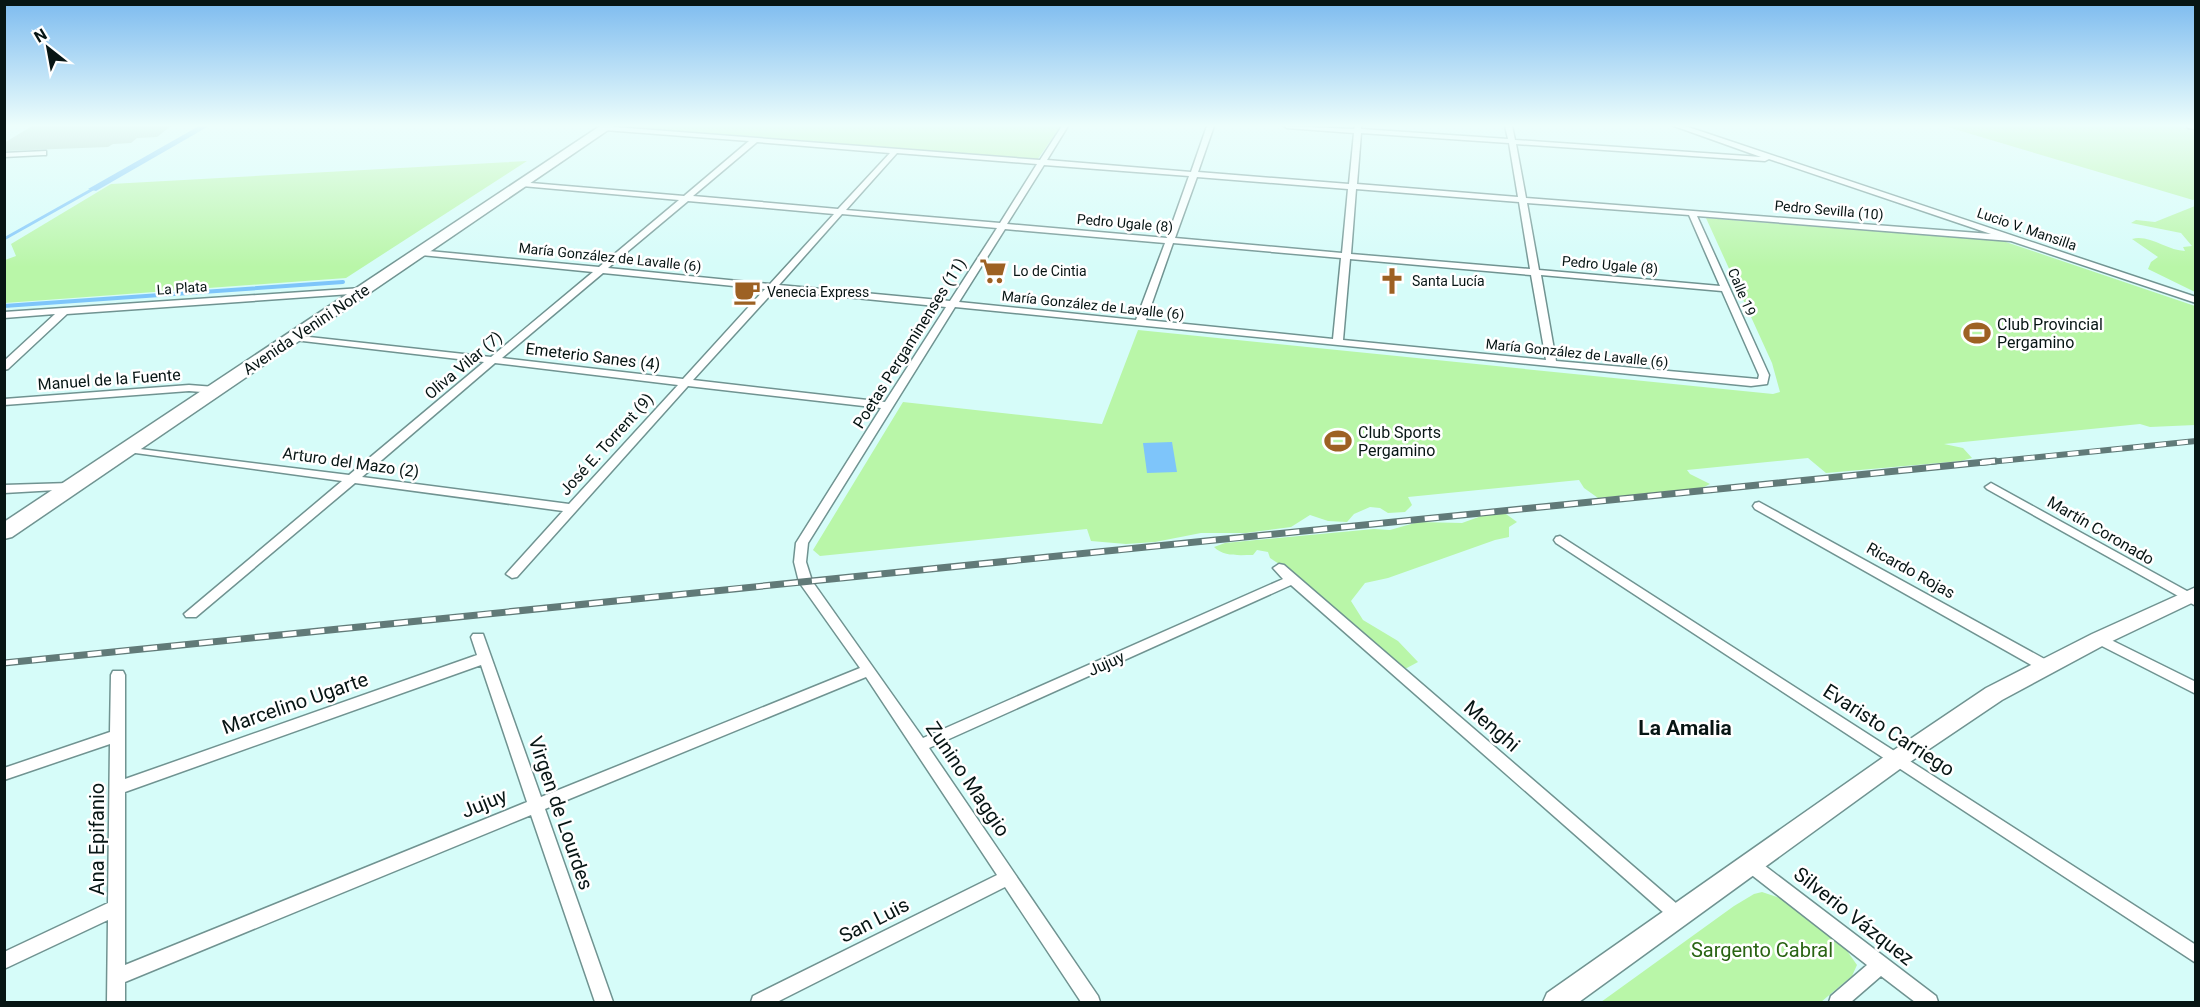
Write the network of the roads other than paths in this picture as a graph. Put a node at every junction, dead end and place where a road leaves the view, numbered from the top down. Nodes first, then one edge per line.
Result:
1 (538, 173) edge
2 (716, 173) edge
3 (875, 173) edge
4 (1034, 173) edge
5 (1168, 173) edge
6 (1354, 173) edge
7 (1517, 173) edge
8 (1819, 173) edge
9 (1193, 175) junction
10 (522, 184) junction
11 (1353, 188) junction
12 (686, 198) junction
13 (1522, 200) junction
14 (840, 212) junction
15 (1692, 213) junction
16 (1000, 226) junction
17 (2011, 238) junction
18 (1169, 240) junction
19 (421, 252) junction
20 (1347, 256) junction
21 (601, 270) junction
22 (1534, 272) junction
23 (771, 286) junction
24 (1727, 289) junction
25 (362, 291) junction
26 (2196, 300) edge
27 (953, 304) junction
28 (65, 310) junction
29 (4, 315) edge
30 (1140, 323) junction
31 (294, 337) junction
32 (1338, 343) junction
33 (494, 360) junction
34 (1552, 364) junction
35 (4, 366) edge
36 (684, 382) junction
37 (1763, 382) joint
38 (215, 390) junction
39 (4, 402) edge
40 (888, 406) junction
41 (128, 449) junction
42 (354, 479) junction
43 (1990, 487) dead end
44 (70, 488) junction
45 (4, 489) edge
46 (1759, 506) dead end
47 (570, 508) junction
48 (4, 532) edge
49 (1560, 540) dead end
50 (1279, 568) dead end
51 (512, 574) dead end
52 (1292, 580) junction
53 (806, 582) joint
54 (2192, 598) edge
55 (191, 614) dead end
56 (478, 637) dead end
57 (2099, 639) junction
58 (485, 658) junction
59 (2045, 666) junction
60 (869, 670) junction
61 (118, 675) dead end
62 (2196, 689) edge
63 (118, 735) junction
64 (920, 746) junction
65 (1896, 760) junction
66 (4, 774) edge
67 (118, 788) junction
68 (536, 806) junction
69 (1750, 864) junction
70 (1008, 877) junction
71 (117, 907) junction
72 (1678, 915) junction
73 (2196, 955) edge
74 (4, 961) edge
75 (1880, 965) junction
76 (116, 976) junction
77 (116, 1002) edge
78 (604, 1002) edge
79 (760, 1002) edge
80 (1091, 1002) edge
81 (1557, 1002) edge
82 (1838, 1002) edge
83 (1929, 1002) edge

1 - 10 highway, Avenida Venini Norte
2 - 12 street, Oliva Vilar (7)
3 - 14 street, José E. Torrent (9)
4 - 16 street, Poetas Pergaminenses (11)
5 - 9 street, Pedro Sevilla (10)
6 - 11 street
7 - 13 street
8 - 17 street, Lucio V. Mansilla
9 - 11 street, Pedro Sevilla (10)
9 - 18 street
10 - 12 street, Pedro Ugale (8)
10 - 19 highway, Avenida Venini Norte
11 - 13 street, Pedro Sevilla (10)
11 - 20 street
12 - 14 street, Pedro Ugale (8)
12 - 21 street, Oliva Vilar (7)
13 - 15 street, Pedro Sevilla (10)
13 - 22 street
14 - 16 street, Pedro Ugale (8)
14 - 23 street, José E. Torrent (9)
15 - 17 street, Pedro Sevilla (10)
15 - 24 street, Calle 19
16 - 18 street, Pedro Ugale (8)
16 - 27 street, Poetas Pergaminenses (11)
17 - 26 street, Lucio V. Mansilla
18 - 20 street, Pedro Ugale (8)
18 - 30 street
19 - 21 street, María González de Lavalle (6)
19 - 25 highway, Avenida Venini Norte
20 - 22 street, Pedro Ugale (8)
20 - 32 street
21 - 23 street, María González de Lavalle (6)
21 - 33 street, Oliva Vilar (7)
22 - 24 street, Pedro Ugale (8)
22 - 34 street
23 - 27 street, María González de Lavalle (6)
23 - 36 street, José E. Torrent (9)
24 - 37 street, Calle 19
25 - 28 street, La Plata
25 - 31 highway, Avenida Venini Norte
27 - 30 street, María González de Lavalle (6)
27 - 40 street, Poetas Pergaminenses (11)
28 - 29 street, La Plata
28 - 35 street
30 - 32 street, María González de Lavalle (6)
31 - 33 street, Emeterio Sanes (4)
31 - 38 highway, Avenida Venini Norte
32 - 34 street, María González de Lavalle (6)
33 - 36 street, Emeterio Sanes (4)
33 - 42 street, Oliva Vilar (7)
34 - 37 street, María González de Lavalle (6)
36 - 40 street, Emeterio Sanes (4)
36 - 47 street, José E. Torrent (9)
38 - 39 street, Manuel de la Fuente
38 - 41 highway, Avenida Venini Norte
40 - 53 street, Poetas Pergaminenses (11)
41 - 42 street, Arturo del Mazo (2)
41 - 44 highway, Avenida Venini Norte
42 - 47 street, Arturo del Mazo (2)
42 - 55 street, Oliva Vilar (7)
43 - 54 street, Martín Coronado
44 - 45 street
44 - 48 highway, Avenida Venini Norte
46 - 59 street, Ricardo Rojas
47 - 51 street, José E. Torrent (9)
49 - 65 street, Evaristo Carriego
50 - 52 street, Menghi
52 - 64 street, Jujuy
52 - 72 street, Menghi
53 - 60 street, Zunino Maggio
54 - 57 main road
56 - 58 street, Virgen de Lourdes
57 - 59 main road
57 - 62 street
58 - 67 street, Marcelino Ugarte
58 - 68 street, Virgen de Lourdes
59 - 65 main road
60 - 64 street, Zunino Maggio
60 - 68 street, Jujuy
61 - 63 street, Ana Epifanio
63 - 66 street
63 - 67 street, Ana Epifanio
64 - 70 street, Zunino Maggio
65 - 69 main road
65 - 73 street, Evaristo Carriego
67 - 71 street, Ana Epifanio
68 - 76 street, Jujuy
68 - 78 street, Virgen de Lourdes
69 - 72 main road
69 - 75 street, Silverio Vázquez
70 - 79 street, San Luis
70 - 80 street, Zunino Maggio
71 - 74 street
71 - 76 street, Ana Epifanio
72 - 81 main road
75 - 82 street
75 - 83 street, Silverio Vázquez
76 - 77 street, Ana Epifanio

